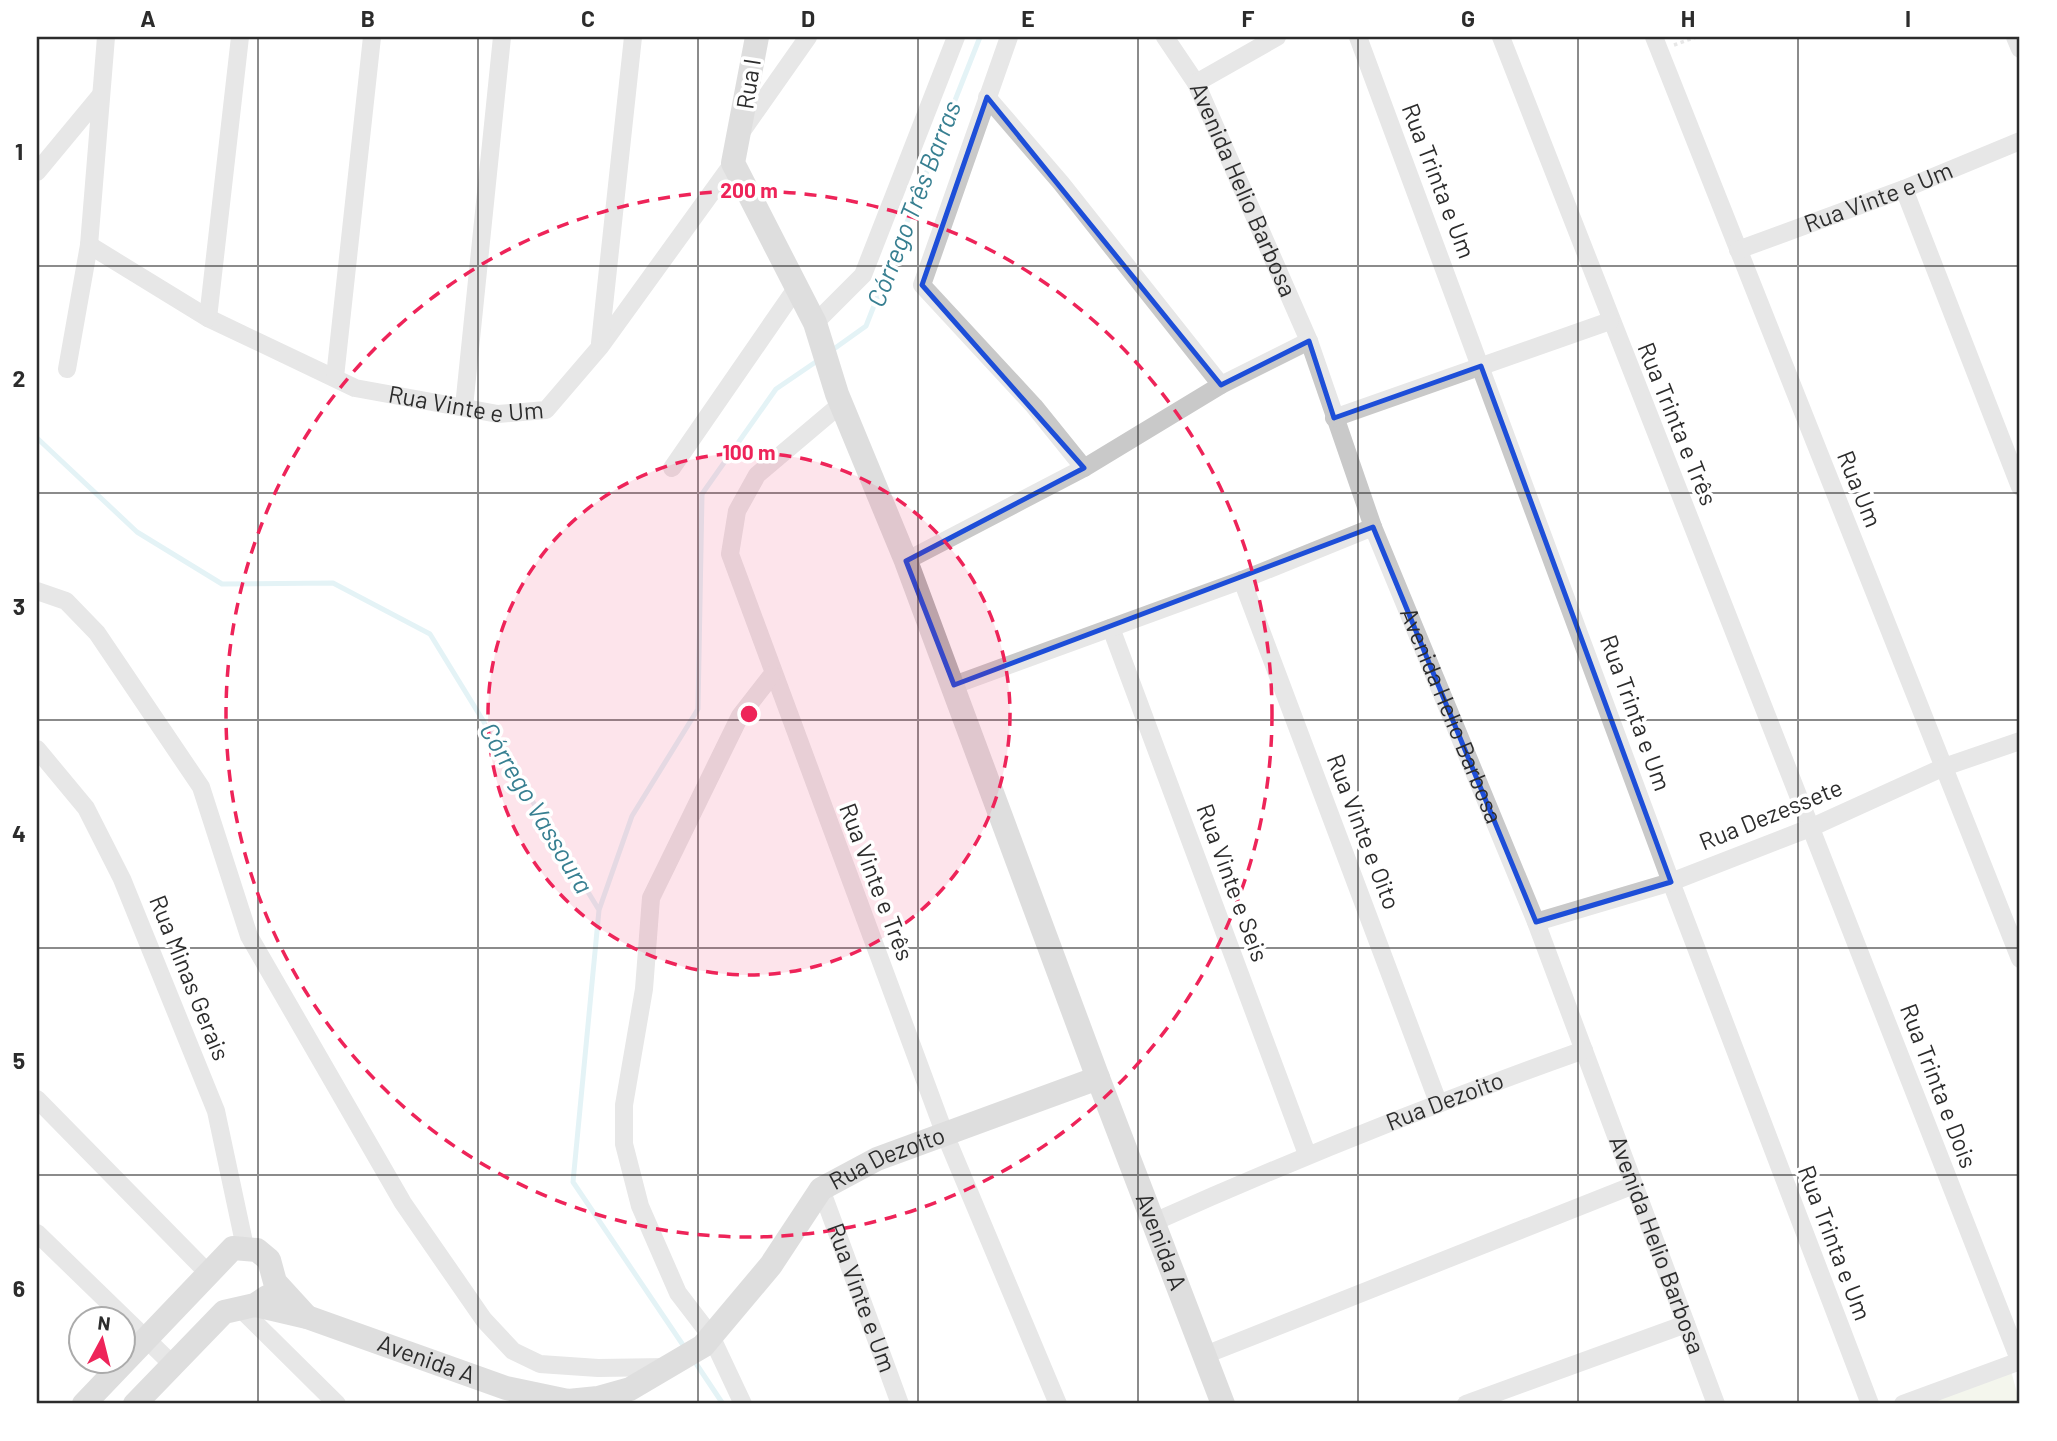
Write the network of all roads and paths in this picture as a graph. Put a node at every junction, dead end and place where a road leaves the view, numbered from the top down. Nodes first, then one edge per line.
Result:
1 (106, 37) edge
2 (240, 37) edge
3 (372, 37) edge
4 (502, 37) edge
5 (633, 37) edge
6 (757, 37) edge
7 (808, 37) edge
8 (956, 37) edge
9 (1009, 37) edge
10 (1165, 37) edge
11 (1277, 37) edge
12 (1358, 37) edge
13 (1501, 37) edge
14 (1696, 37) edge
15 (2015, 37) edge
16 (1657, 44) edge
17 (2020, 49) edge
18 (1196, 83) junction
19 (100, 96) junction
20 (987, 97) junction
21 (741, 132) junction
22 (2020, 141) edge
23 (733, 163) junction
24 (37, 172) edge
25 (1904, 189) junction
26 (89, 245) junction
27 (1738, 250) junction
28 (797, 287) junction
29 (208, 318) junction
30 (1610, 321) junction
31 (818, 334) junction
32 (1309, 341) junction
33 (600, 347) junction
34 (1481, 366) junction
35 (67, 369) dead end
36 (335, 377) junction
37 (1221, 385) junction
38 (839, 399) junction
39 (464, 407) junction
40 (1334, 418) junction
41 (672, 468) dead end
42 (1084, 468) junction
43 (2020, 487) edge
44 (1373, 527) junction
45 (906, 561) junction
46 (1242, 580) junction
47 (37, 591) edge
48 (1111, 628) junction
49 (772, 675) junction
50 (954, 685) junction
51 (2020, 741) edge
52 (37, 749) edge
53 (1944, 767) junction
54 (1810, 828) junction
55 (1671, 882) junction
56 (1536, 922) junction
57 (2020, 959) edge
58 (1584, 1050) junction
59 (1098, 1078) junction
60 (37, 1099) edge
61 (1438, 1102) junction
62 (944, 1132) junction
63 (1307, 1154) junction
64 (1634, 1185) junction
65 (821, 1189) junction
66 (1154, 1223) junction
67 (37, 1233) edge
68 (245, 1248) junction
69 (208, 1273) junction
70 (275, 1282) junction
71 (247, 1306) junction
72 (307, 1317) junction
73 (1686, 1324) junction
74 (145, 1339) junction
75 (707, 1341) junction
76 (1205, 1355) junction
77 (2020, 1361) edge
78 (172, 1364) junction
79 (667, 1367) junction
80 (147, 1399) edge
81 (570, 1403) edge
82 (84, 1404) edge
83 (337, 1404) edge
84 (743, 1404) edge
85 (900, 1404) edge
86 (1058, 1404) edge
87 (1223, 1404) edge
88 (1466, 1404) edge
89 (1716, 1404) edge
90 (1870, 1404) edge
91 (1903, 1404) edge

1 - 19 street
2 - 29 street
3 - 36 street
4 - 39 street
5 - 33 street
6 - 21 main road, Rua I
7 - 21 street, Rua Vinte e Um
8 - 31 street
9 - 20 street
10 - 18 street, Avenida Helio Barbosa
11 - 18 street
12 - 34 street, Rua Trinta e Um
13 - 30 street, Rua Trinta e Três
14 - 16 path
15 - 17 street
16 - 27 street, Rua Um
18 - 32 street, Avenida Helio Barbosa
19 - 24 street
19 - 26 street
20 - 37 street
20 - 42 street
21 - 23 main road, Rua Vinte e Um
22 - 25 street, Rua Vinte e Um
23 - 28 main road
23 - 33 street, Rua Vinte e Um
25 - 27 street, Rua Vinte e Um
25 - 43 street
26 - 29 street, Rua Vinte e Um
26 - 35 street
27 - 53 street, Rua Um
28 - 31 main road
28 - 41 street
29 - 36 street, Rua Vinte e Um
30 - 34 street
30 - 54 street, Rua Trinta e Três
31 - 38 main road
32 - 37 street
32 - 40 street, Avenida Helio Barbosa
33 - 39 street, Rua Vinte e Um
34 - 40 street
34 - 55 street, Rua Trinta e Um
36 - 39 street, Rua Vinte e Um
37 - 42 street
38 - 45 main road
38 - 49 street, Rua Vinte e Três
40 - 44 street, Avenida Helio Barbosa
42 - 45 street
44 - 46 street
44 - 56 street, Avenida Helio Barbosa
45 - 50 main road
46 - 48 street
46 - 61 street, Rua Vinte e Oito
47 - 79 street
48 - 50 street
48 - 63 street, Rua Vinte e Seis
49 - 62 street, Rua Vinte e Três
49 - 75 street
50 - 59 main road
51 - 53 street, Rua Dezessete
52 - 68 street, Rua Minas Gerais
53 - 54 street, Rua Dezessete
53 - 57 street, Rua Um
54 - 55 street, Rua Dezessete
54 - 77 street, Rua Trinta e Dois
55 - 56 street, Rua Dezessete
55 - 90 street, Rua Trinta e Um
56 - 58 street, Avenida Helio Barbosa
58 - 61 street, Rua Dezoito
58 - 64 street, Avenida Helio Barbosa
59 - 62 main road, Rua Dezoito
59 - 66 main road, Avenida A
60 - 69 street
61 - 63 street, Rua Dezoito
62 - 65 main road, Rua Dezoito
62 - 86 street, Rua Vinte e Três
63 - 66 street, Rua Dezoito
64 - 73 street, Avenida Helio Barbosa
64 - 76 street
65 - 75 main road, Rua Dezoito
65 - 85 street, Rua Vinte e Um
66 - 76 main road, Avenida A
67 - 74 street
68 - 69 main road
68 - 70 main road, Avenida A
69 - 74 main road
70 - 71 main road
70 - 72 main road, Avenida A
71 - 72 main road, Avenida A
71 - 78 main road
71 - 83 street
72 - 81 main road, Avenida A
73 - 88 street
73 - 89 street, Avenida Helio Barbosa
74 - 78 street
74 - 82 main road
75 - 79 main road, Rua Dezoito
75 - 84 street
76 - 87 main road, Avenida A
77 - 91 street
78 - 80 main road
79 - 81 main road, Avenida A

